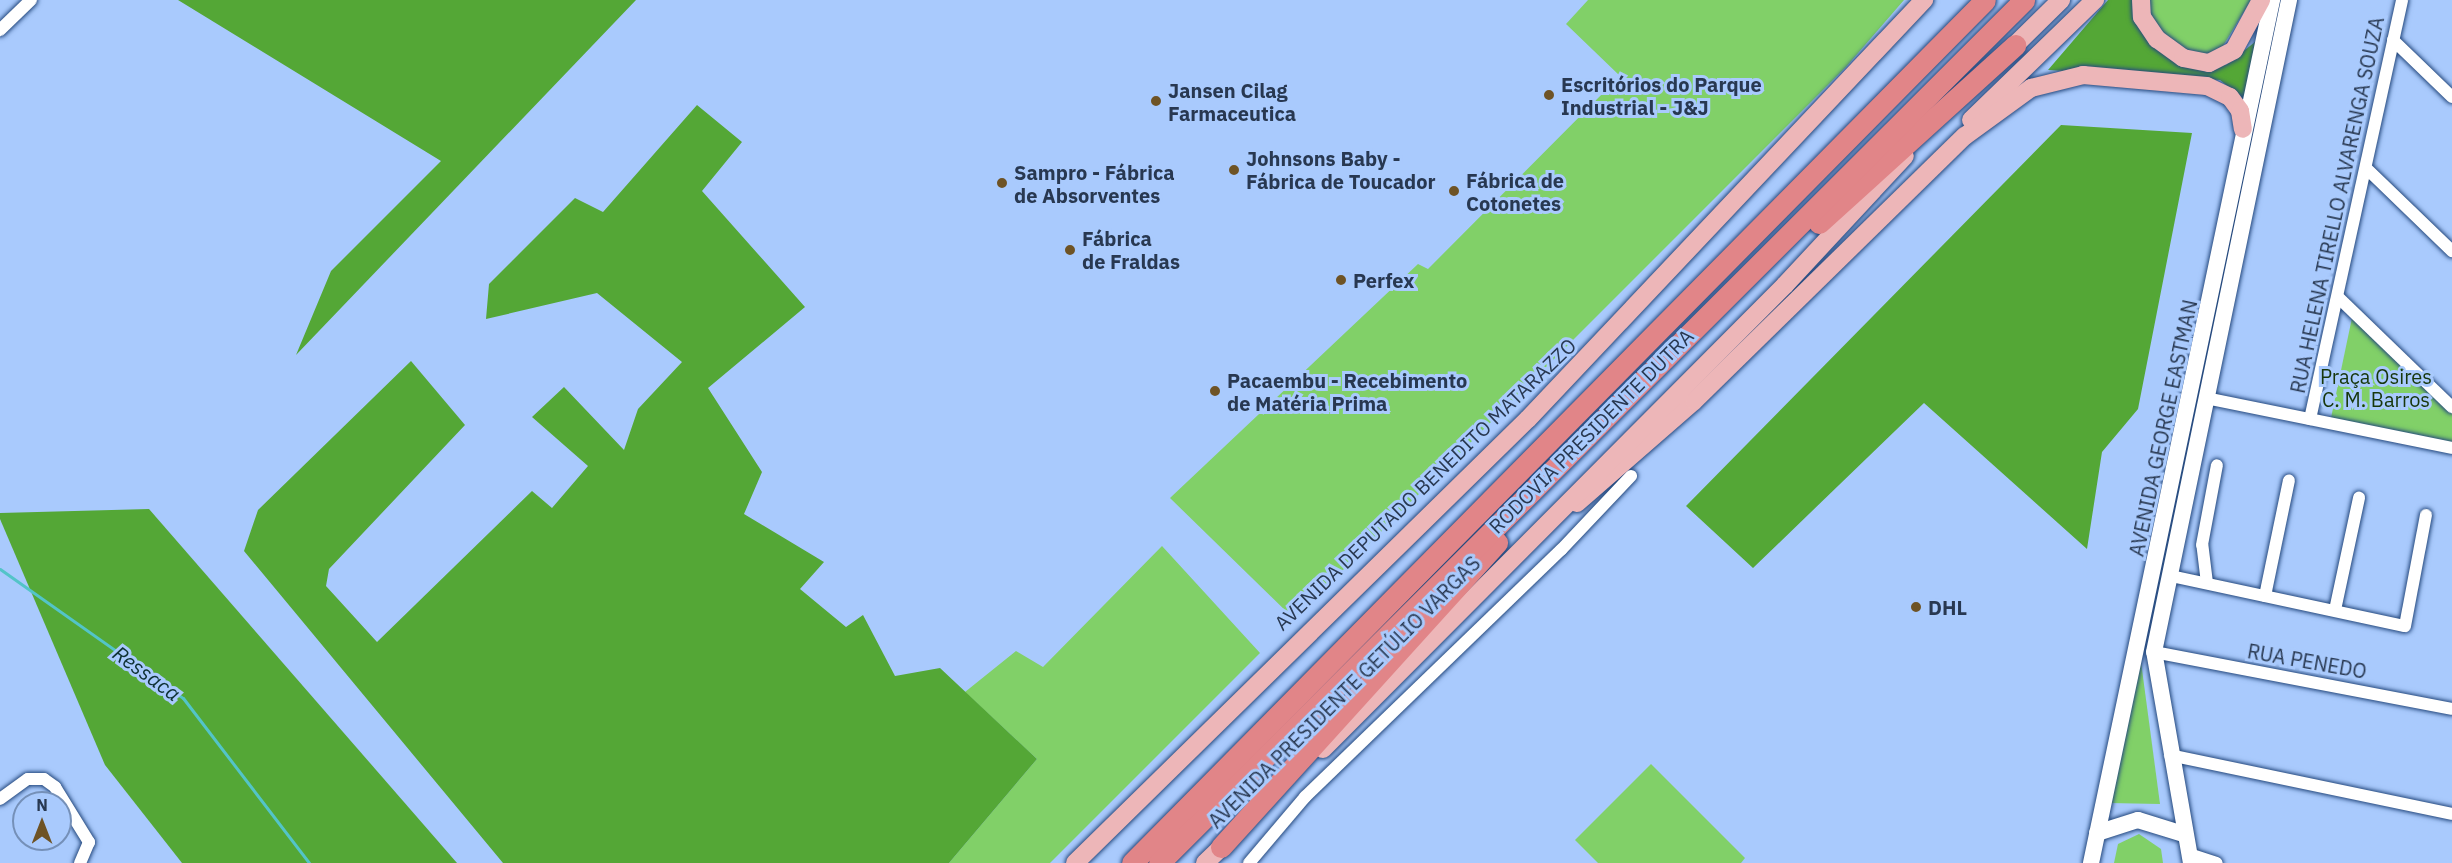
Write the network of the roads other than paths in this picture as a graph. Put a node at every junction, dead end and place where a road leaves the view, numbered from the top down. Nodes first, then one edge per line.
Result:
1 (32, 0) edge
2 (1924, 0) edge
3 (1970, 0) edge
4 (1985, 0) edge
5 (2024, 0) edge
6 (2061, 0) edge
7 (2096, 0) edge
8 (2141, 0) edge
9 (2261, 0) edge
10 (2272, 0) edge
11 (2289, 0) edge
12 (2402, 0) edge
13 (0, 30) edge
14 (2393, 40) junction
15 (2015, 45) junction
16 (2452, 97) edge
17 (2242, 129) junction
18 (2366, 168) junction
19 (1916, 185) junction
20 (1790, 196) junction
21 (2452, 251) edge
22 (1749, 276) junction
23 (2339, 298) junction
24 (2206, 398) junction
25 (2452, 407) edge
26 (2310, 419) junction
27 (1579, 444) junction
28 (2452, 448) edge
29 (2217, 465) dead end
30 (1630, 476) dead end
31 (2289, 480) dead end
32 (2359, 498) dead end
33 (2426, 515) dead end
34 (1537, 529) junction
35 (2171, 576) junction
36 (2208, 583) junction
37 (2265, 596) junction
38 (2335, 610) junction
39 (2154, 652) junction
40 (2452, 709) edge
41 (2170, 755) junction
42 (0, 799) edge
43 (2452, 814) edge
44 (2097, 833) junction
45 (2183, 834) junction
46 (1221, 847) junction
47 (2190, 858) edge
48 (80, 863) edge
49 (1075, 863) edge
50 (1132, 863) edge
51 (1159, 863) edge
52 (1205, 863) edge
53 (1249, 863) edge
54 (2091, 863) edge
55 (2217, 863) edge

1 - 13 street
2 - 49 main road, AVENIDA DEPUTADO BENEDITO MATARAZZO
3 - 20 main road
4 - 20 highway, RODOVIA PRESIDENTE DUTRA
5 - 22 highway, RODOVIA PRESIDENTE DUTRA
6 - 15 main road
7 - 19 main road
8 - 9 main road
10 - 17 main road, AVENIDA GEORGE EASTMAN
11 - 24 main road, AVENIDA GEORGE EASTMAN
12 - 14 street, RUA HELENA TIRELLO ALVARENGA SOUZA
14 - 16 street
14 - 18 street, RUA HELENA TIRELLO ALVARENGA SOUZA
15 - 22 highway
15 - 34 main road, AVENIDA PRESIDENTE GETÚLIO VARGAS
17 - 19 main road
17 - 44 main road, AVENIDA GEORGE EASTMAN
18 - 21 street
18 - 23 street, RUA HELENA TIRELLO ALVARENGA SOUZA
19 - 34 main road
20 - 50 highway, RODOVIA PRESIDENTE DUTRA
22 - 27 highway, RODOVIA PRESIDENTE DUTRA
23 - 25 street
23 - 26 street, RUA HELENA TIRELLO ALVARENGA SOUZA
24 - 26 street
24 - 35 main road, AVENIDA GEORGE EASTMAN
26 - 28 street
27 - 46 highway
27 - 51 highway, RODOVIA PRESIDENTE DUTRA
29 - 36 street
30 - 53 street
31 - 37 street
32 - 38 street
33 - 38 street
34 - 46 main road, AVENIDA PRESIDENTE GETÚLIO VARGAS
35 - 36 street
35 - 39 main road, AVENIDA GEORGE EASTMAN
36 - 37 street
37 - 38 street
39 - 40 street, RUA PENEDO
39 - 41 main road, AVENIDA GEORGE EASTMAN
41 - 43 street
41 - 45 main road, AVENIDA GEORGE EASTMAN
42 - 48 street
44 - 45 main road
44 - 54 main road, AVENIDA GEORGE EASTMAN
45 - 47 main road, AVENIDA GEORGE EASTMAN
46 - 52 main road, AVENIDA PRESIDENTE GETÚLIO VARGAS
47 - 55 street

